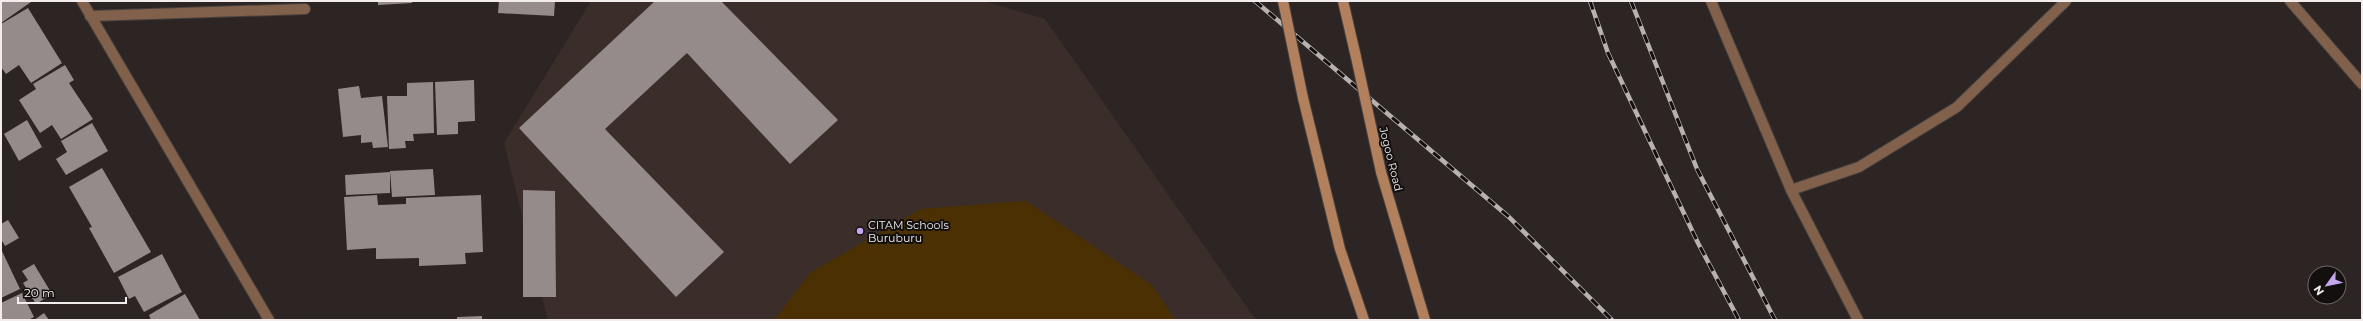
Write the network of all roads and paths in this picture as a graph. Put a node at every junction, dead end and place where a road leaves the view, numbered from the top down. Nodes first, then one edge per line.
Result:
1 (82, 1) edge
2 (1283, 1) edge
3 (1343, 1) edge
4 (1711, 1) edge
5 (2066, 1) edge
6 (2290, 1) edge
7 (305, 9) dead end
8 (90, 16) junction
9 (2362, 84) edge
10 (1791, 190) junction
11 (269, 320) edge
12 (1364, 320) edge
13 (1425, 320) edge
14 (1858, 320) edge

1 - 8 street
2 - 12 main road, bridge
3 - 13 main road, Jogoo Road, bridge
4 - 10 street
5 - 10 street
6 - 9 street
7 - 8 street
8 - 11 street
10 - 14 street

